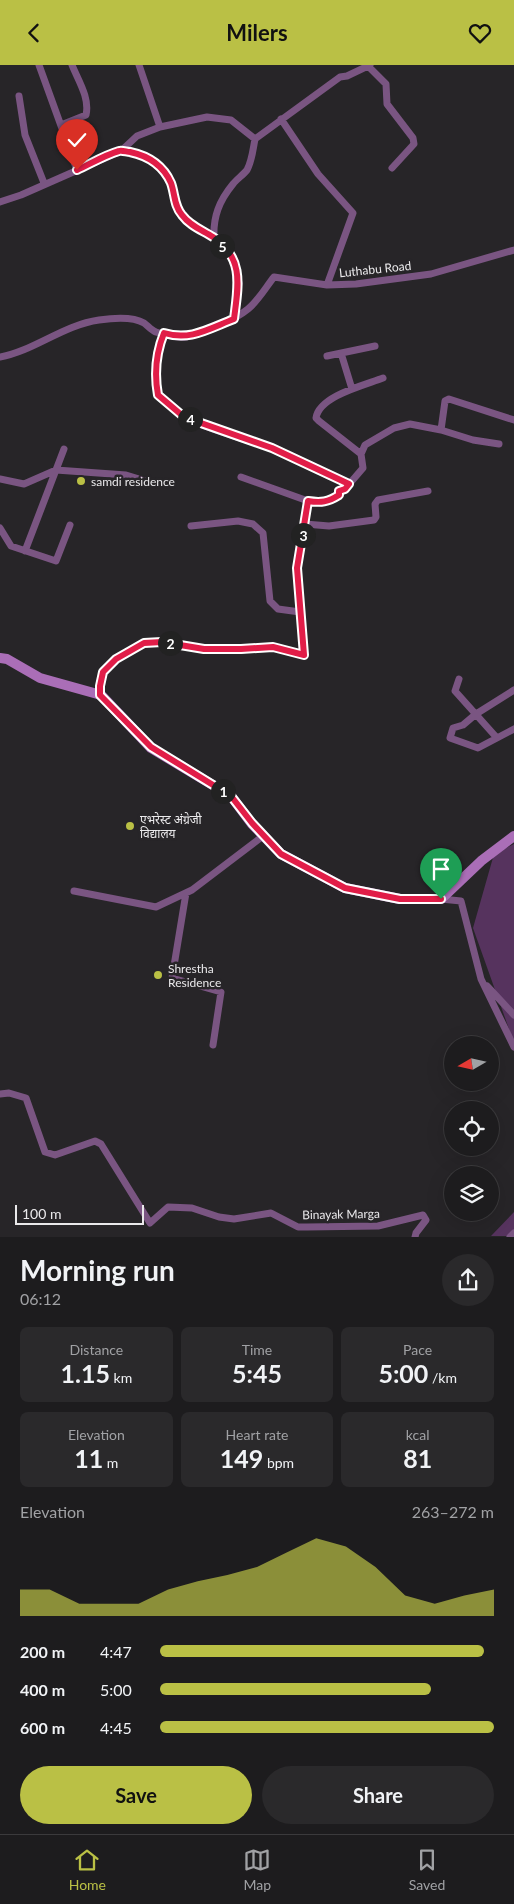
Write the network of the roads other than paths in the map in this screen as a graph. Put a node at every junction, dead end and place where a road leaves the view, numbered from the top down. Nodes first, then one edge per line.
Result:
1 (39, 65) edge
2 (72, 65) edge
3 (139, 65) edge
4 (369, 65) edge
5 (19, 96) dead end
6 (281, 119) junction
7 (61, 125) junction
8 (160, 127) junction
9 (255, 139) junction
10 (120, 151) junction
11 (392, 168) dead end
12 (77, 170) junction
13 (44, 183) junction
14 (0, 202) edge
15 (214, 238) junction
16 (514, 250) edge
17 (327, 285) junction
18 (234, 319) junction
19 (164, 333) junction
20 (375, 347) dead end
21 (341, 353) junction
22 (327, 356) dead end
23 (0, 357) edge
24 (383, 378) dead end
25 (352, 389) junction
26 (514, 420) edge
27 (441, 429) junction
28 (499, 444) dead end
29 (64, 449) dead end
30 (361, 454) junction
31 (56, 470) junction
32 (241, 477) dead end
33 (0, 479) edge
34 (149, 482) dead end
35 (349, 484) junction
36 (428, 491) dead end
37 (308, 501) junction
38 (305, 524) junction
39 (70, 525) dead end
40 (191, 526) dead end
41 (0, 528) edge
42 (25, 551) junction
43 (300, 612) junction
44 (0, 658) edge
45 (460, 679) dead end
46 (514, 690) edge
47 (100, 695) junction
48 (476, 714) junction
49 (514, 729) edge
50 (497, 738) junction
51 (264, 835) junction
52 (514, 836) edge
53 (74, 891) dead end
54 (186, 893) junction
55 (441, 899) junction
56 (481, 979) junction
57 (514, 1015) edge
58 (213, 1045) dead end
59 (514, 1047) edge
60 (0, 1094) edge
61 (514, 1233) edge
62 (415, 1237) edge
63 (510, 1237) edge

1 - 7 street
2 - 7 street
3 - 8 street
4 - 6 street
4 - 11 street
5 - 13 street
6 - 9 street
6 - 17 street
7 - 12 street
8 - 9 street
8 - 10 street
9 - 15 street
10 - 12 street
10 - 15 street
12 - 13 street
13 - 14 street
15 - 18 street
16 - 17 street, Luthabu Road
17 - 18 street, Luthabu Road
18 - 19 street, Luthabu Road
19 - 23 street, Luthabu Road
19 - 35 street
20 - 21 street
21 - 22 street
21 - 25 street
24 - 25 street
25 - 30 street
26 - 27 street
27 - 28 street
27 - 30 street
29 - 31 street
30 - 35 street
31 - 33 street
31 - 34 street
31 - 42 street
32 - 37 street
35 - 37 street
36 - 38 street
37 - 38 street
38 - 43 street
39 - 42 street
40 - 43 street
41 - 42 street
43 - 47 street
44 - 47 main road
45 - 48 street
46 - 48 street
47 - 51 main road
48 - 50 street
48 - 50 street
49 - 50 street
51 - 54 street
51 - 55 main road
52 - 55 main road
53 - 54 street
54 - 58 street
55 - 56 street
56 - 57 street
56 - 59 street
60 - 62 street, Binayak Marga
61 - 63 street

